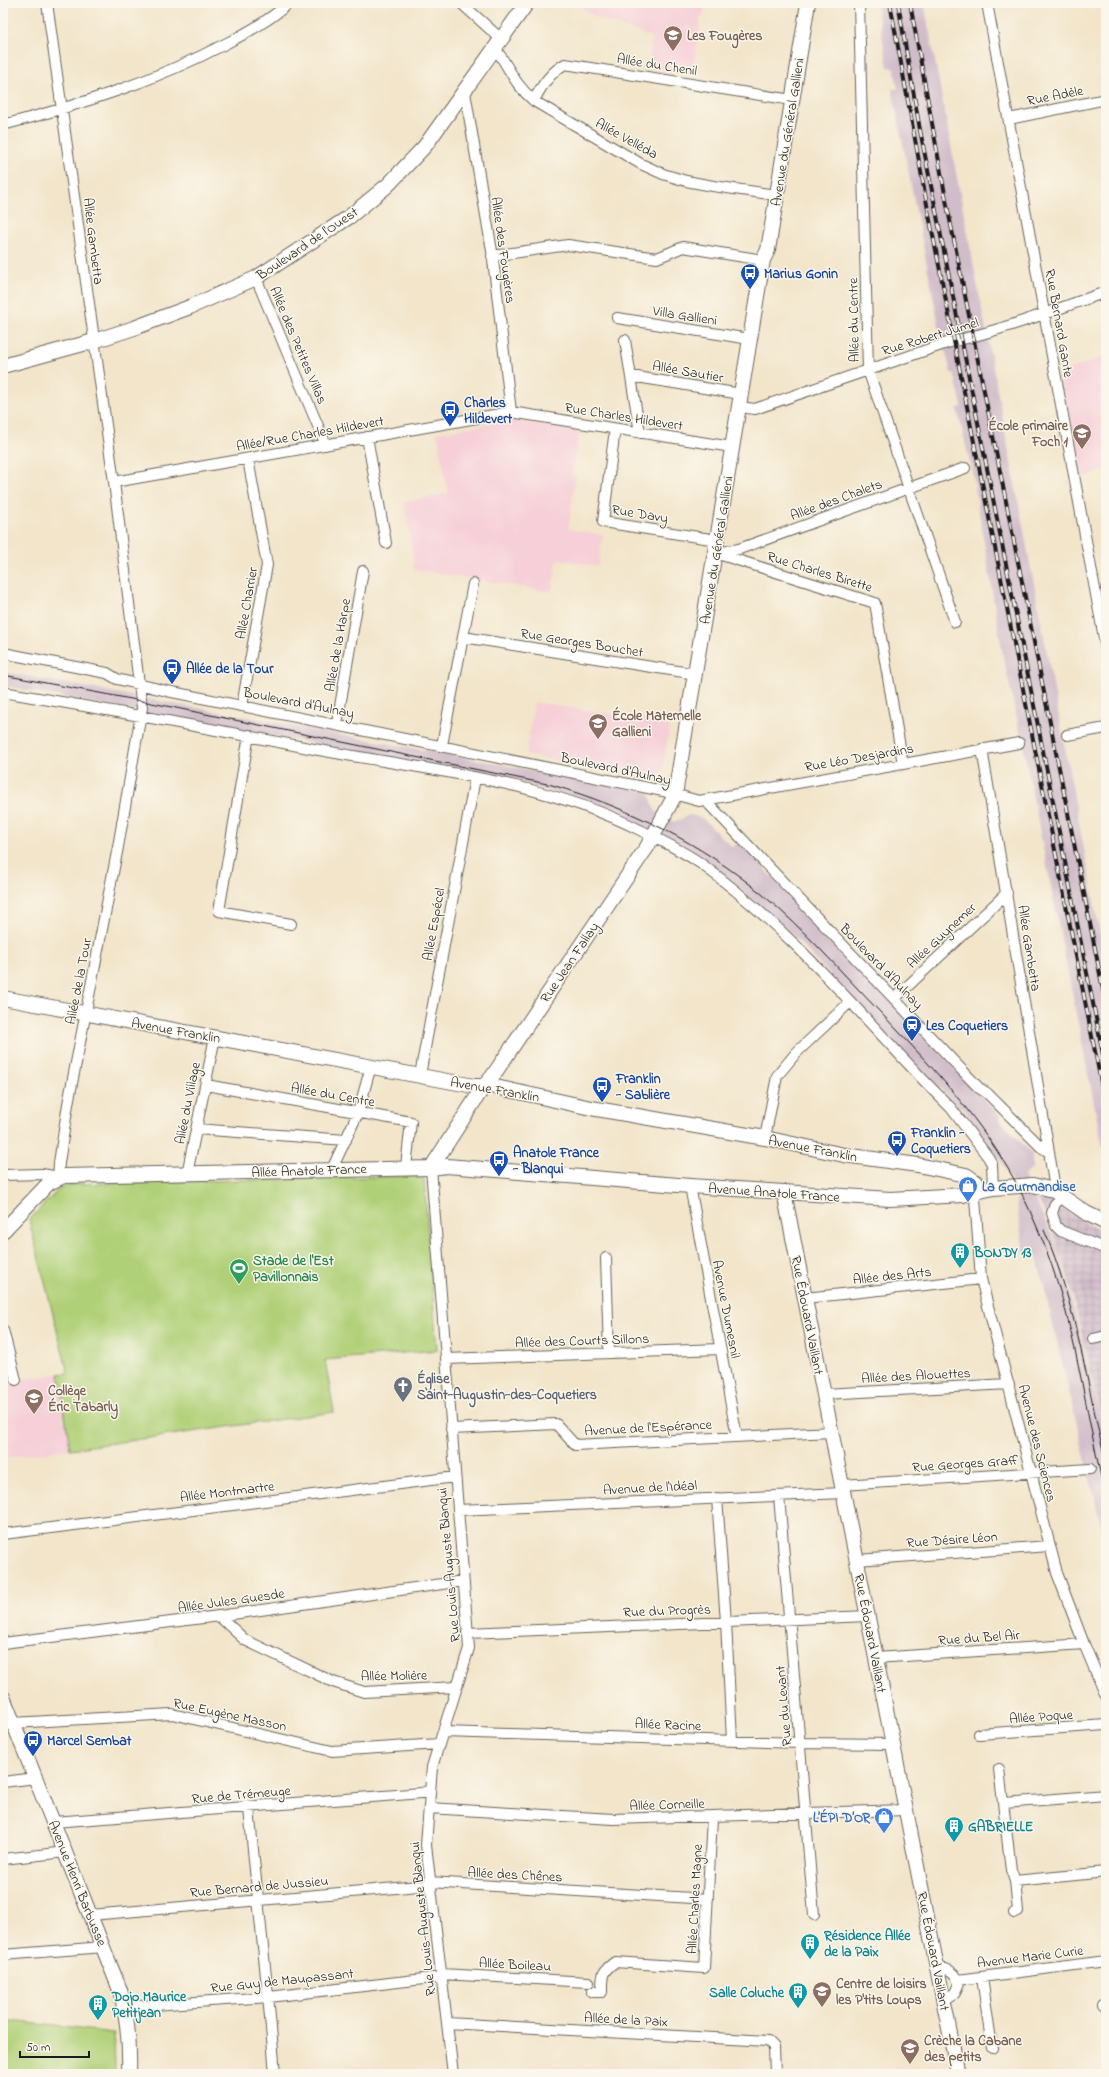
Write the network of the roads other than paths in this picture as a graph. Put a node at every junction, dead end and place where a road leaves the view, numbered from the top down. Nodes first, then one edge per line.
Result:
1 (47, 3) edge
2 (289, 3) edge
3 (461, 3) edge
4 (527, 3) edge
5 (802, 3) edge
6 (808, 3) edge
7 (860, 3) edge
8 (987, 3) edge
9 (498, 44) junction
10 (465, 92) junction
11 (1106, 99) edge
12 (534, 100) junction
13 (789, 100) junction
14 (63, 109) junction
15 (1009, 119) junction
16 (3, 124) edge
17 (774, 194) junction
18 (492, 256) junction
19 (763, 260) junction
20 (256, 278) junction
21 (1106, 292) edge
22 (1044, 314) junction
23 (617, 318) dead end
24 (750, 339) junction
25 (625, 340) dead end
26 (94, 341) junction
27 (3, 366) edge
28 (868, 370) junction
29 (631, 376) junction
30 (740, 400) junction
31 (511, 412) junction
32 (615, 429) junction
33 (640, 433) junction
34 (367, 437) junction
35 (326, 445) junction
36 (732, 447) junction
37 (248, 459) junction
38 (965, 468) dead end
39 (114, 482) junction
40 (908, 489) junction
41 (386, 544) dead end
42 (716, 546) junction
43 (363, 571) dead end
44 (473, 584) dead end
45 (955, 622) dead end
46 (463, 637) junction
47 (1106, 649) edge
48 (3, 653) edge
49 (696, 674) junction
50 (141, 685) junction
51 (3, 692) edge
52 (242, 706) junction
53 (142, 716) junction
54 (337, 724) junction
55 (1106, 728) edge
56 (249, 735) junction
57 (1068, 735) dead end
58 (1018, 743) dead end
59 (442, 745) junction
60 (982, 749) junction
61 (903, 764) junction
62 (475, 778) junction
63 (675, 795) junction
64 (705, 800) junction
65 (653, 836) junction
66 (1007, 893) junction
67 (292, 924) dead end
68 (3, 998) edge
69 (895, 998) junction
70 (850, 1002) junction
71 (86, 1014) junction
72 (215, 1037) junction
73 (371, 1066) junction
74 (420, 1075) junction
75 (206, 1085) junction
76 (484, 1086) junction
77 (358, 1113) junction
78 (196, 1129) junction
79 (765, 1138) junction
80 (346, 1140) junction
81 (1049, 1152) junction
82 (406, 1168) junction
83 (431, 1168) junction
84 (332, 1169) junction
85 (187, 1174) junction
86 (3, 1175) edge
87 (58, 1177) junction
88 (690, 1186) junction
89 (993, 1188) junction
90 (978, 1190) junction
91 (784, 1192) junction
92 (1058, 1193) junction
93 (1106, 1223) edge
94 (3, 1231) edge
95 (1106, 1249) edge
96 (606, 1258) dead end
97 (981, 1279) junction
98 (805, 1298) junction
99 (3, 1330) edge
100 (1106, 1336) edge
101 (1093, 1339) dead end
102 (720, 1348) junction
103 (609, 1352) junction
104 (446, 1359) junction
105 (16, 1380) dead end
106 (1009, 1384) junction
107 (824, 1394) junction
108 (451, 1429) junction
109 (831, 1432) junction
110 (737, 1437) junction
111 (1090, 1469) dead end
112 (1032, 1473) junction
113 (455, 1477) junction
114 (843, 1489) junction
115 (779, 1496) junction
116 (717, 1498) junction
117 (458, 1510) junction
118 (3, 1534) edge
119 (1050, 1546) junction
120 (857, 1560) junction
121 (464, 1581) junction
122 (219, 1616) junction
123 (868, 1616) junction
124 (790, 1620) junction
125 (726, 1622) junction
126 (467, 1633) junction
127 (3, 1643) edge
128 (1084, 1644) junction
129 (876, 1658) junction
130 (456, 1687) junction
131 (1106, 1696) edge
132 (4, 1701) edge
133 (14, 1723) junction
134 (1106, 1725) edge
135 (443, 1732) junction
136 (979, 1734) dead end
137 (732, 1740) junction
138 (800, 1743) junction
139 (439, 1744) junction
140 (893, 1744) junction
141 (999, 1769) dead end
142 (36, 1778) junction
143 (3, 1782) edge
144 (430, 1790) junction
145 (1106, 1795) edge
146 (1004, 1803) junction
147 (249, 1808) junction
148 (428, 1808) junction
149 (906, 1810) junction
150 (806, 1814) junction
151 (712, 1816) junction
152 (54, 1822) junction
153 (66, 1852) junction
154 (3, 1859) edge
155 (1106, 1872) edge
156 (1015, 1881) junction
157 (430, 1884) junction
158 (708, 1899) junction
159 (257, 1900) junction
160 (1014, 1913) dead end
161 (91, 1915) junction
162 (814, 1915) dead end
163 (104, 1946) junction
164 (3, 1955) edge
165 (1106, 1961) edge
166 (937, 1968) junction
167 (441, 1976) junction
168 (982, 1977) junction
169 (958, 1980) junction
170 (589, 1982) dead end
171 (592, 1992) dead end
172 (269, 1997) junction
173 (944, 2000) junction
174 (125, 2007) junction
175 (447, 2023) junction
176 (992, 2048) dead end
177 (128, 2074) edge
178 (275, 2074) edge
179 (453, 2074) edge
180 (775, 2074) edge
181 (958, 2074) edge

1 - 14 street, Allée Gambetta
2 - 14 street
3 - 9 street, Allée Velléda
4 - 9 street, Boulevard de l'Ouest
5 - 13 street, Avenue du Général Gallieni
6 - 13 street, Avenue du Général Gallieni
7 - 28 street, Allée du Centre
8 - 15 street, Rue Bernard Gante
9 - 10 street, Boulevard de l'Ouest
9 - 12 street, Allée Velléda
10 - 18 street, Allée des Fougères
10 - 20 street, Boulevard de l'Ouest
11 - 15 street, Rue Adèle
12 - 13 street, Allée du Chenil
12 - 17 street, Allée Velléda
13 - 17 street, Avenue du Général Gallieni
14 - 16 street
14 - 26 street, Allée Gambetta
15 - 22 street, Rue Bernard Gante
17 - 19 street, Avenue du Général Gallieni
18 - 19 street
18 - 31 street, Allée des Fougères
19 - 24 street, Avenue du Général Gallieni
20 - 26 street, Boulevard de l'Ouest
20 - 35 street, Allée des Petites Villas
21 - 22 street, Rue Robert Jumel
22 - 28 street, Rue Robert Jumel
22 - 47 street, Rue Bernard Gante
23 - 24 street, Villa Gallieni
24 - 30 street, Avenue du Général Gallieni
25 - 29 street
26 - 27 street, Boulevard de l'Ouest
26 - 39 street, Allée Gambetta
28 - 30 street, Rue Robert Jumel
28 - 40 street, Allée du Centre
29 - 30 street, Allée Sautier
29 - 33 street
30 - 36 street, Avenue du Général Gallieni
31 - 32 street, Rue Charles Hildevert
31 - 34 street, Allée/Rue Charles Hildevert
32 - 33 street, Rue Charles Hildevert
32 - 42 street, Rue Davy
33 - 36 street, Rue Charles Hildevert
34 - 35 street, Allée/Rue Charles Hildevert
34 - 41 street
35 - 37 street, Allée/Rue Charles Hildevert
36 - 42 street, Avenue du Général Gallieni
37 - 39 street, Allée/Rue Charles Hildevert
37 - 52 street, Allée Charrier
38 - 40 street, Allée des Chalets
39 - 50 street, Allée de la Tour
40 - 42 street, Allée des Chalets
40 - 45 street, Allée du Centre
42 - 49 street, Avenue du Général Gallieni
42 - 61 street, Rue Charles Birette
43 - 54 street, Allée de la Harpe
44 - 46 street
46 - 49 street, Rue Georges Bouchet
46 - 59 street
48 - 50 street, Boulevard d'Aulnay
49 - 63 street, Avenue du Général Gallieni
50 - 52 street, Boulevard d'Aulnay
50 - 53 street, Allée de la Tour
51 - 53 street
52 - 54 street, Boulevard d'Aulnay
53 - 56 street
53 - 71 street, Allée de la Tour
54 - 59 street, Boulevard d'Aulnay
55 - 57 street
56 - 62 street
56 - 67 street
58 - 60 street, Rue Léo Desjardins
59 - 63 street, Boulevard d'Aulnay
60 - 61 street, Rue Léo Desjardins
60 - 66 street, Allée Gambetta
61 - 64 street, Rue Léo Desjardins
62 - 65 street
62 - 74 street, Allée Espécel
63 - 64 street, Boulevard d'Aulnay
63 - 65 street, Avenue du Général Gallieni
64 - 69 street, Boulevard d'Aulnay
65 - 70 street
65 - 76 street, Rue Jean Fallay
66 - 69 street, Allée Guynemer
66 - 81 street, Allée Gambetta
68 - 71 street, Avenue Franklin
69 - 81 street, Boulevard d'Aulnay
70 - 79 street
70 - 89 street
71 - 72 street, Avenue Franklin
71 - 87 street, Allée de la Tour
72 - 73 street, Avenue Franklin
72 - 75 street, Allée du Village
73 - 74 street, Avenue Franklin
73 - 77 street
74 - 76 street, Avenue Franklin
75 - 77 street, Allée du Centre
75 - 78 street, Allée du Village
76 - 79 street, Avenue Franklin
76 - 83 street, Rue Jean Fallay
77 - 80 street
77 - 82 street, Allée du Centre
78 - 80 street
78 - 85 street, Allée du Village
79 - 90 street, Avenue Franklin
80 - 84 street
81 - 92 street
82 - 83 street, Allée Anatole France
82 - 84 street, Allée Anatole France
83 - 88 street, Avenue Anatole France
83 - 104 street, Rue Louis-Auguste Blanqui
84 - 85 street, Allée Anatole France
85 - 87 street, Allée Anatole France
86 - 87 street
87 - 94 street
88 - 91 street, Avenue Anatole France
88 - 102 street, Avenue Dumesnil
89 - 90 street, Avenue Anatole France
89 - 92 street, Avenue Anatole France
90 - 91 street, Avenue Anatole France
90 - 97 street, Avenue des Sciences
91 - 98 street, Rue Édouard Vaillant
92 - 93 street, Avenue Anatole France
92 - 95 street
96 - 103 street
97 - 98 street, Allée des Arts
97 - 106 street, Avenue des Sciences
98 - 107 street, Rue Édouard Vaillant
99 - 105 street
100 - 101 street
102 - 103 street, Allée des Courts Sillons
102 - 110 street, Avenue Dumesnil
103 - 104 street, Allée des Courts Sillons
104 - 108 street, Rue Louis-Auguste Blanqui
106 - 107 street, Allée des Alouettes
106 - 112 street, Avenue des Sciences
107 - 109 street, Rue Édouard Vaillant
108 - 110 street, Avenue de l'Espérance
108 - 113 street, Rue Louis-Auguste Blanqui
109 - 110 street, Avenue de l'Espérance
109 - 114 street, Rue Édouard Vaillant
111 - 112 street, Rue Georges Graff
112 - 114 street, Rue Georges Graff
112 - 119 street, Avenue des Sciences
113 - 117 street, Rue Louis-Auguste Blanqui
113 - 118 street, Allée Montmartre
114 - 115 street, Avenue de l'Idéal
114 - 120 street, Rue Édouard Vaillant
115 - 116 street, Avenue de l'Idéal
115 - 124 street, Rue du Levant
116 - 117 street, Avenue de l'Idéal
116 - 125 street
117 - 121 street, Rue Louis-Auguste Blanqui
119 - 120 street, Rue Désire Léon
119 - 128 street, Avenue des Sciences
120 - 123 street, Rue Édouard Vaillant
121 - 122 street, Allée Jules Guesde
121 - 126 street, Rue Louis-Auguste Blanqui
122 - 127 street, Allée Jules Guesde
122 - 130 street, Allée Molière
123 - 124 street, Rue du Progrès
123 - 129 street, Rue Édouard Vaillant
124 - 125 street, Rue du Progrès
124 - 138 street, Rue du Levant
125 - 126 street, Rue du Progrès
125 - 137 street
126 - 130 street, Rue Louis-Auguste Blanqui
128 - 129 street, Rue du Bel Air
128 - 131 street, Avenue des Sciences
129 - 140 street, Rue Édouard Vaillant
130 - 135 street, Rue Louis-Auguste Blanqui
132 - 133 street, Avenue Henri Barbusse
133 - 139 street, Rue Eugène Masson
133 - 142 street, Avenue Henri Barbusse
134 - 136 street, Allée Poque
135 - 137 street, Allée Racine
135 - 139 street, Rue Louis-Auguste Blanqui
137 - 138 street, Allée Racine
138 - 140 street, Allée Racine
138 - 150 street, Rue du Levant
139 - 144 street, Rue Louis-Auguste Blanqui
140 - 149 street, Rue Édouard Vaillant
141 - 146 street
142 - 143 street
142 - 152 street, Avenue Henri Barbusse
144 - 147 street, Rue de Trémeuge
144 - 148 street, Rue Louis-Auguste Blanqui
145 - 146 street
146 - 156 street
147 - 152 street, Rue de Trémeuge
147 - 159 street
148 - 151 street, Allée Corneille
148 - 157 street, Rue Louis-Auguste Blanqui
149 - 150 street, Allée Corneille
149 - 166 street, Rue Édouard Vaillant
150 - 151 street, Allée Corneille
150 - 162 street, Rue du Levant
151 - 158 street, Allée Charles Magne
152 - 153 street, Avenue Henri Barbusse
153 - 154 street
153 - 161 street, Avenue Henri Barbusse
155 - 156 street
156 - 160 street
157 - 158 street, Allée des Chênes
157 - 159 street, Rue Bernard de Jussieu
157 - 167 street, Rue Louis-Auguste Blanqui
158 - 171 street, Allée Charles Magne
159 - 161 street, Rue Bernard de Jussieu
159 - 172 street
161 - 163 street, Avenue Henri Barbusse
163 - 164 street
163 - 174 street, Avenue Henri Barbusse
165 - 168 street, Avenue Marie Curie
166 - 169 street
166 - 173 street, Rue Édouard Vaillant
167 - 170 street, Allée Boileau
167 - 172 street, Rue Guy de Maupassant
167 - 175 street, Rue Louis-Auguste Blanqui
168 - 169 street, Avenue Marie Curie
168 - 176 street
169 - 173 street
172 - 174 street, Rue Guy de Maupassant
172 - 178 street
173 - 181 street, Rue Édouard Vaillant
174 - 177 street, Avenue Henri Barbusse
175 - 179 street, Rue Louis-Auguste Blanqui
175 - 180 street, Allée de la Paix

